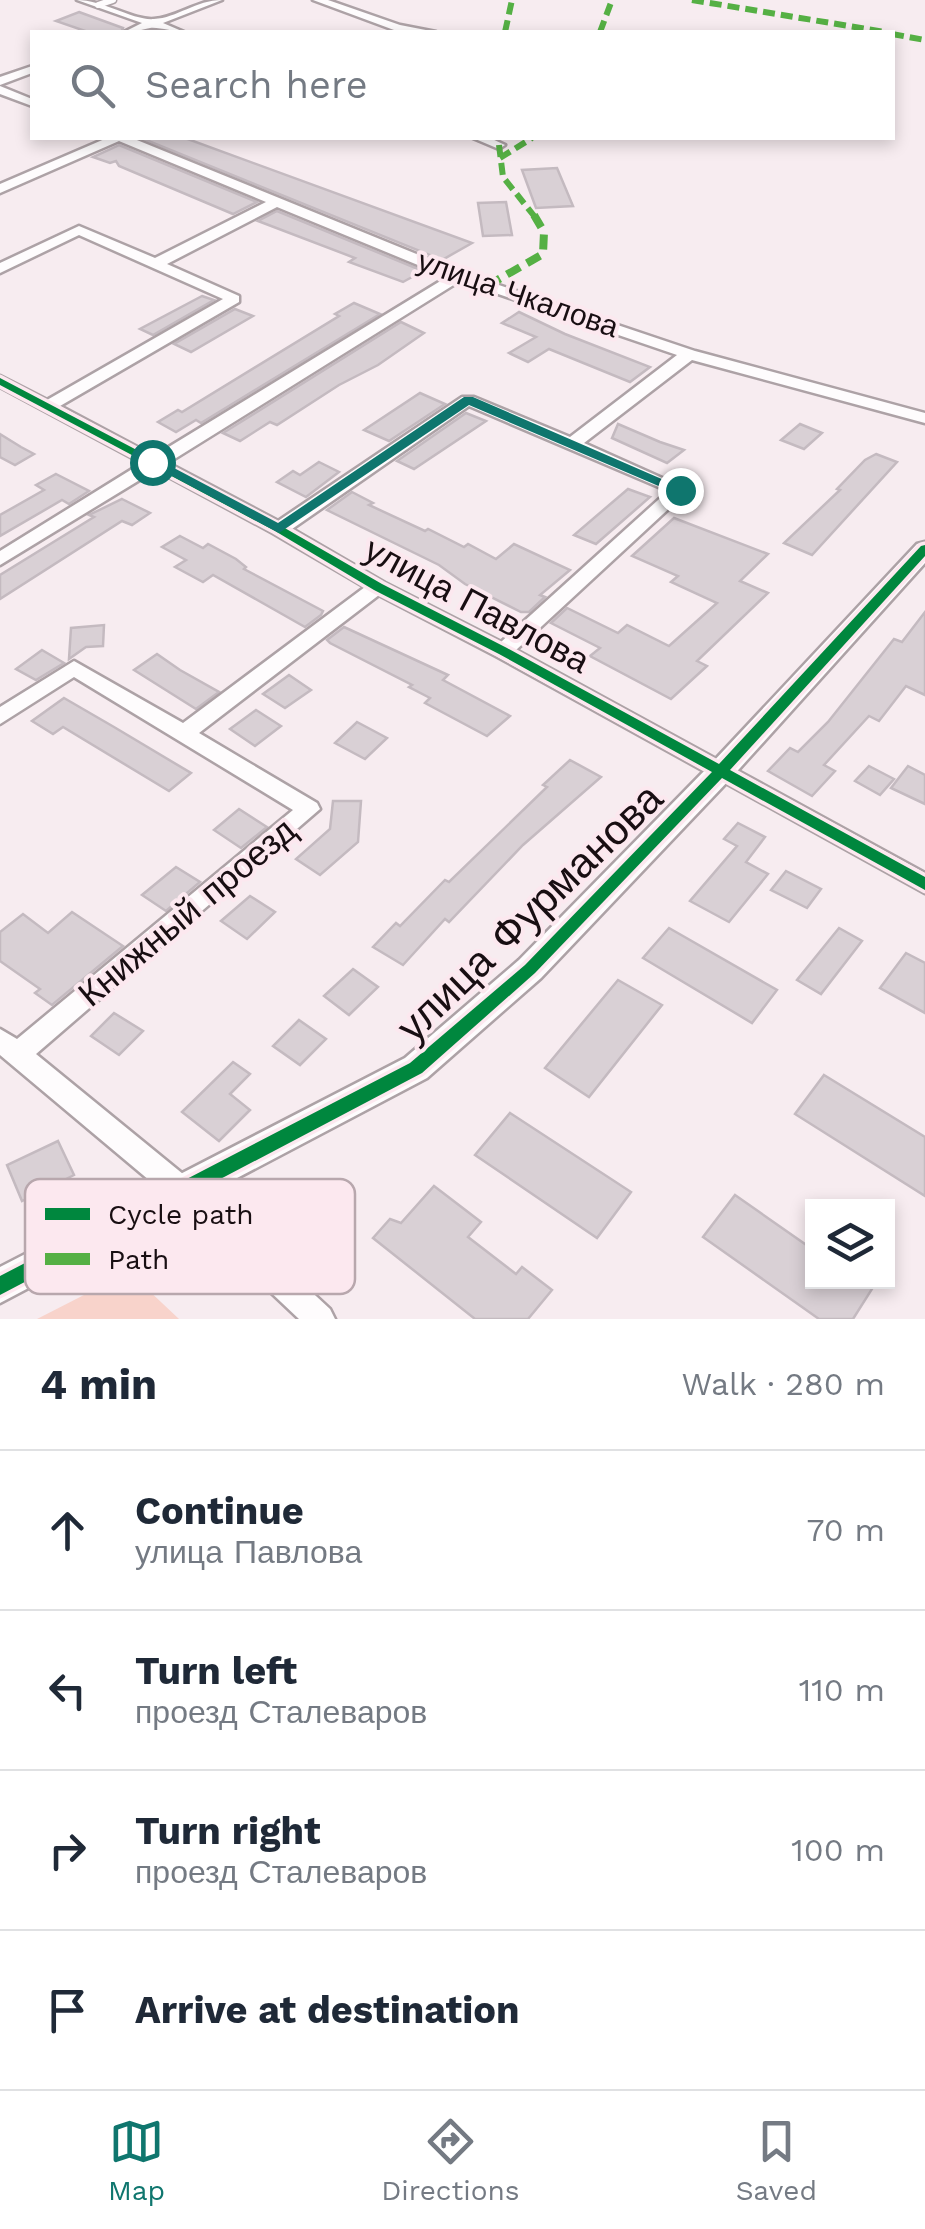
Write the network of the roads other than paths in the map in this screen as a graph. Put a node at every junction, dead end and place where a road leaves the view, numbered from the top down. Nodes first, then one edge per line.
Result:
1 (82, 0) edge
2 (113, 0) edge
3 (217, 0) edge
4 (318, 0) edge
5 (98, 6) junction
6 (153, 23) junction
7 (134, 30) edge
8 (173, 30) edge
9 (414, 30) edge
10 (30, 70) edge
11 (0, 82) edge
12 (0, 90) edge
13 (30, 102) edge
14 (114, 140) edge
15 (124, 140) edge
16 (486, 140) edge
17 (499, 144) dead end
18 (0, 189) edge
19 (276, 202) junction
20 (155, 264) junction
21 (0, 269) edge
22 (458, 276) junction
23 (688, 354) junction
24 (0, 381) edge
25 (48, 406) junction
26 (925, 418) edge
27 (572, 444) junction
28 (152, 462) junction
29 (279, 529) junction
30 (925, 548) edge
31 (0, 559) edge
32 (378, 587) junction
33 (503, 650) junction
34 (0, 717) edge
35 (183, 734) junction
36 (721, 772) junction
37 (925, 884) edge
38 (9, 1047) edge
39 (168, 1179) edge
40 (208, 1179) edge
41 (25, 1273) edge
42 (0, 1286) edge
43 (293, 1294) edge
44 (320, 1319) edge

1 - 5 street
2 - 5 lane
3 - 6 street
4 - 9 street
5 - 6 street
6 - 7 street
6 - 8 street
10 - 11 street
12 - 13 street
14 - 18 street
15 - 19 street, улица Чкалова
16 - 17 street
19 - 20 street
19 - 22 street, улица Чкалова
20 - 21 street
20 - 25 street
22 - 23 street, улица Чкалова
22 - 28 street
23 - 26 street, улица Чкалова
23 - 27 street
24 - 25 street, улица Павлова
25 - 28 street, улица Павлова
27 - 29 street
27 - 33 street
28 - 29 street, улица Павлова
28 - 31 street
29 - 32 street, улица Павлова
30 - 36 street, улица Фурманова
32 - 33 street, улица Павлова
32 - 35 street
33 - 36 street, улица Павлова
34 - 35 street, Книжный проезд
35 - 38 street, Книжный проезд
36 - 37 street, улица Павлова
36 - 40 street, улица Фурманова
38 - 39 street
41 - 42 street, улица Фурманова
43 - 44 street

